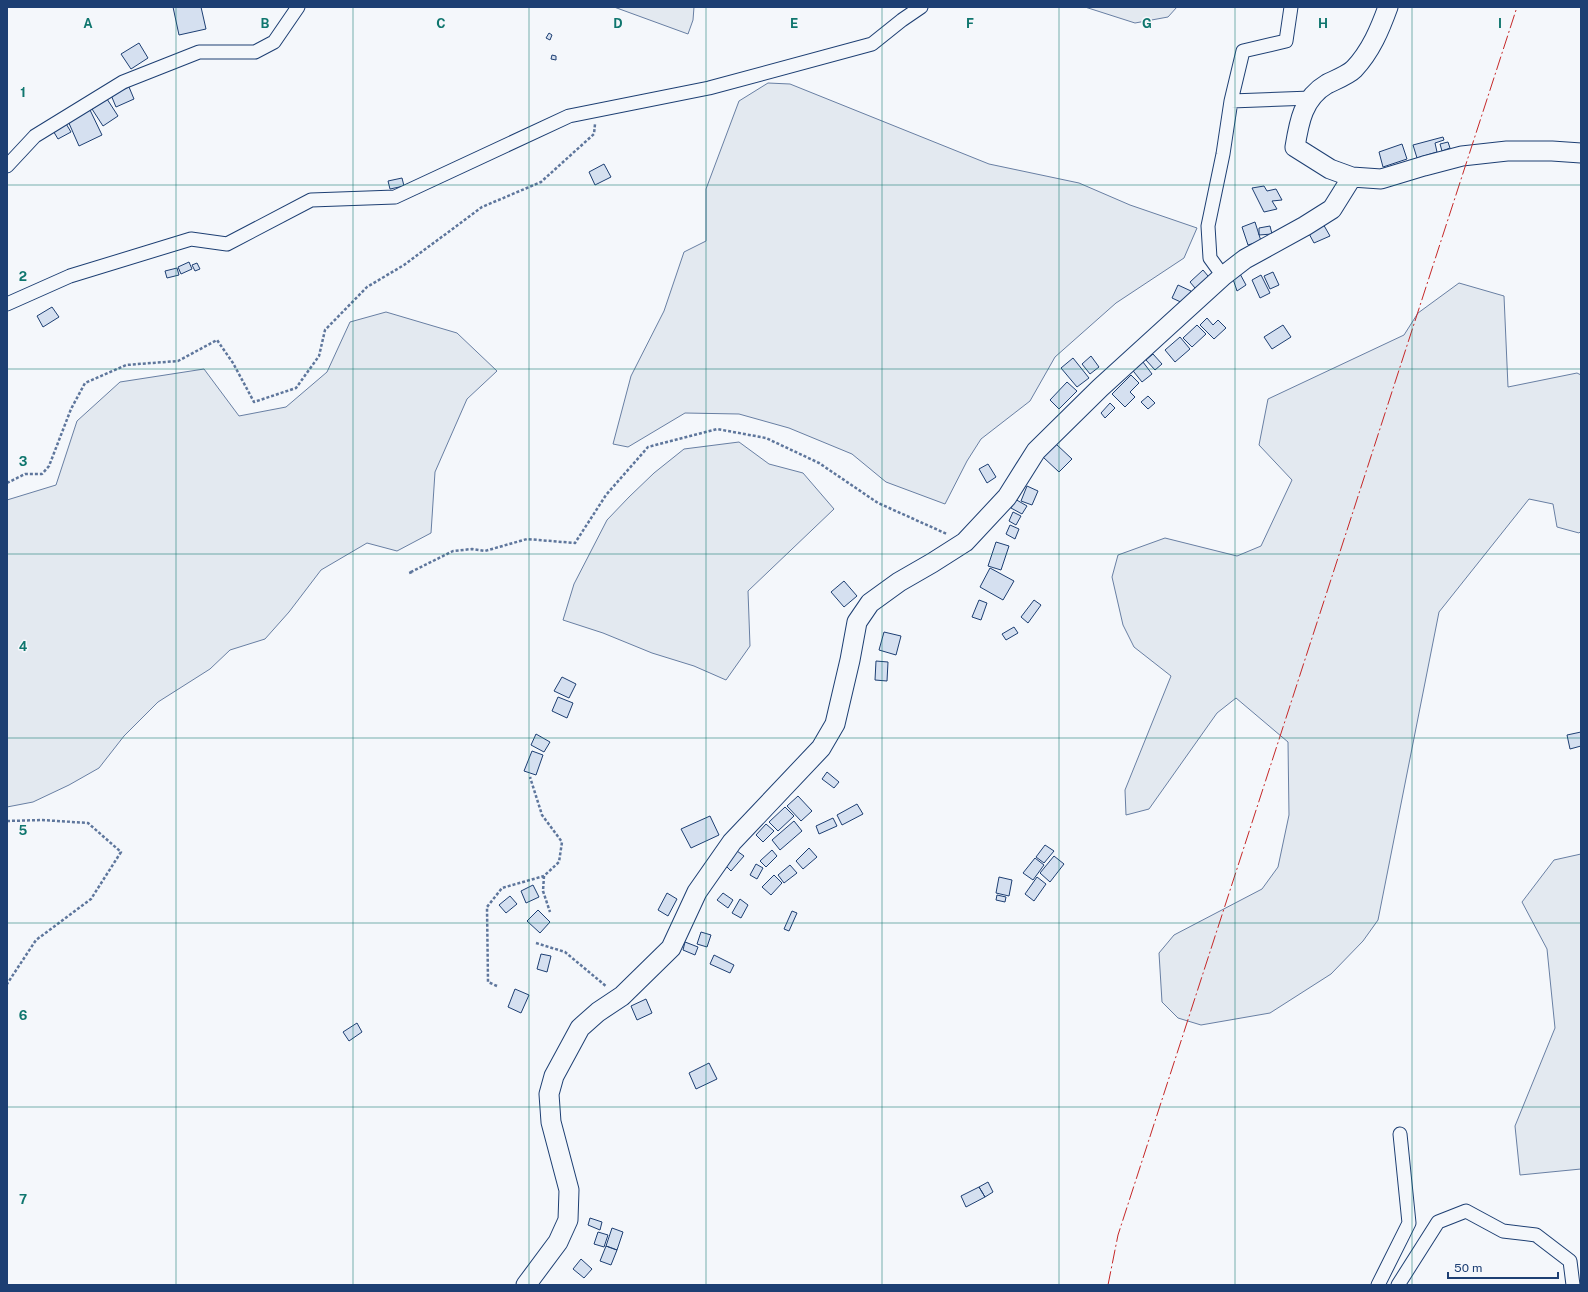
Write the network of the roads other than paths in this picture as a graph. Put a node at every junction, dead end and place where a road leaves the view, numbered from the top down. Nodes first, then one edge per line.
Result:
1 (298, 7) edge
2 (921, 7) edge
3 (1291, 7) edge
4 (1388, 7) edge
5 (1311, 98) junction
6 (1231, 101) junction
7 (1581, 153) edge
8 (7, 166) edge
9 (1352, 177) junction
10 (1223, 276) junction
11 (7, 304) edge
12 (1400, 1134) dead end
13 (526, 1285) edge
14 (1378, 1285) edge
15 (1398, 1285) edge
16 (1573, 1285) edge

1 - 8 street
2 - 11 street
3 - 6 street
4 - 5 main road
5 - 6 street
5 - 9 main road
6 - 10 street
7 - 9 main road
9 - 10 main road
10 - 13 main road
12 - 14 street
15 - 16 street

